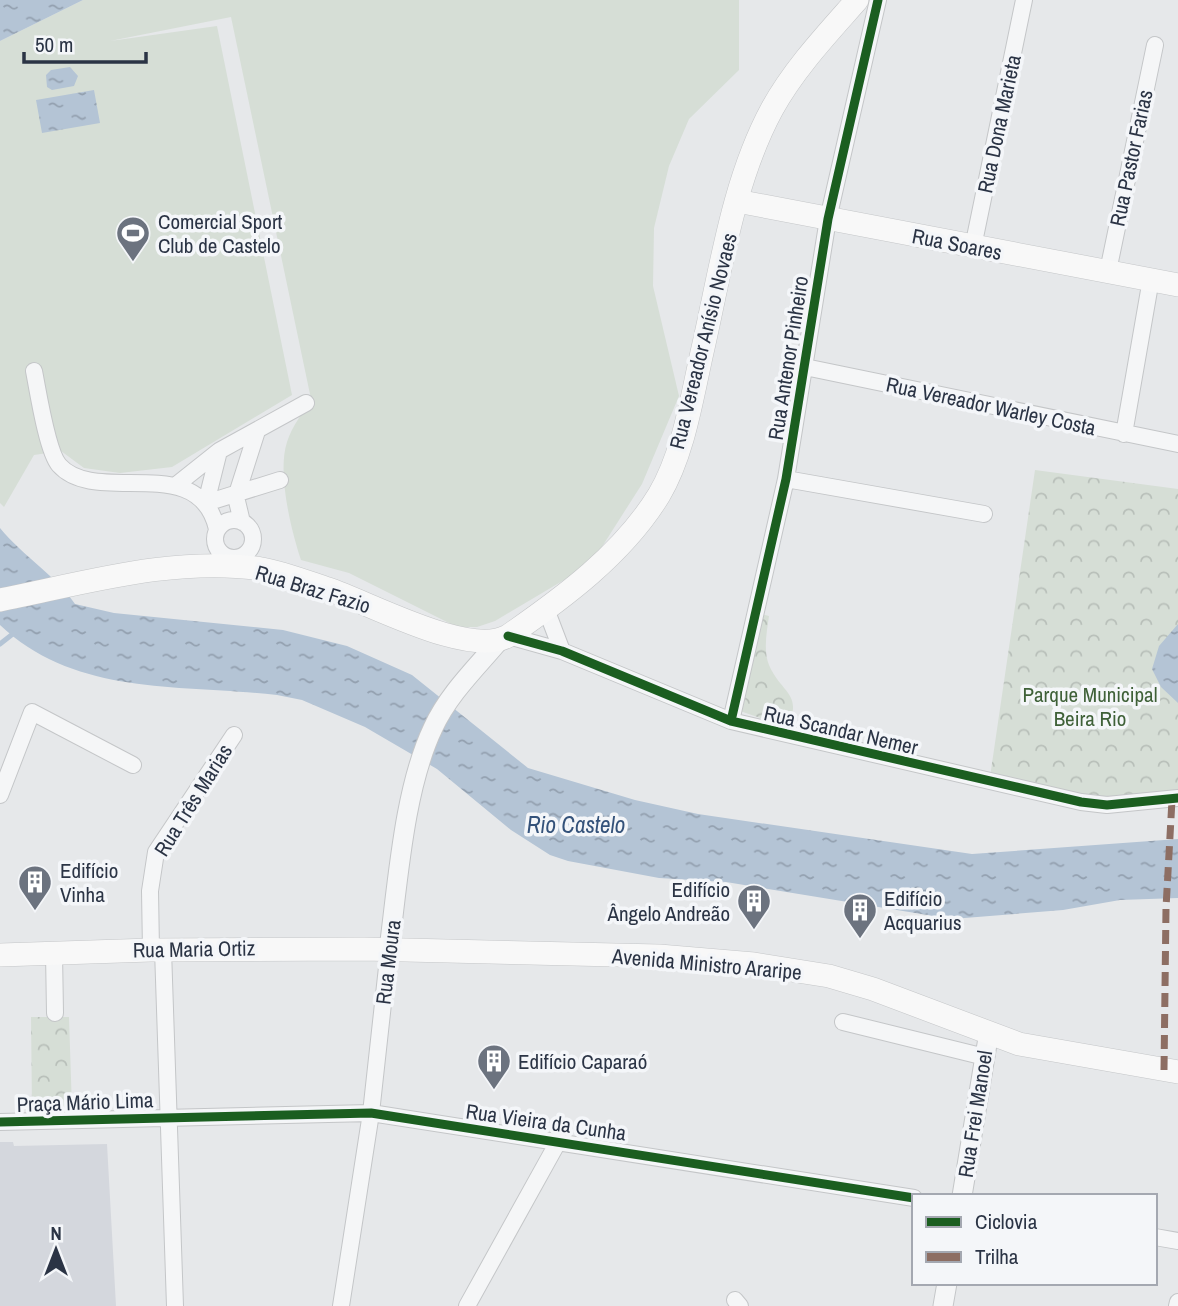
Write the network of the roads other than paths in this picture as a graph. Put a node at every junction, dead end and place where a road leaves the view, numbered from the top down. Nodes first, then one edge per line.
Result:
1 (857, 0) edge
2 (878, 0) edge
3 (1024, 0) edge
4 (1155, 45) dead end
5 (737, 201) junction
6 (828, 219) junction
7 (973, 247) junction
8 (1108, 271) junction
9 (1151, 279) junction
10 (1178, 285) edge
11 (805, 367) junction
12 (34, 371) dead end
13 (306, 403) dead end
14 (257, 431) junction
15 (1124, 434) junction
16 (1178, 444) edge
17 (219, 451) junction
18 (786, 479) junction
19 (280, 480) dead end
20 (175, 486) junction
21 (237, 491) junction
22 (206, 503) junction
23 (984, 514) dead end
24 (242, 522) junction
25 (217, 529) junction
26 (247, 552) junction
27 (220, 561) junction
28 (264, 569) junction
29 (0, 600) edge
30 (546, 609) junction
31 (503, 639) junction
32 (562, 651) junction
33 (731, 722) junction
34 (234, 735) dead end
35 (133, 765) dead end
36 (0, 795) edge
37 (1178, 798) edge
38 (389, 949) junction
39 (157, 950) junction
40 (54, 953) junction
41 (0, 955) edge
42 (55, 1013) dead end
43 (844, 1021) dead end
44 (989, 1032) junction
45 (985, 1057) junction
46 (1178, 1072) edge
47 (371, 1112) junction
48 (171, 1117) junction
49 (0, 1122) edge
50 (558, 1142) junction
51 (962, 1194) edge
52 (912, 1198) edge
53 (1157, 1237) edge
54 (1178, 1241) edge
55 (947, 1285) edge
56 (175, 1306) edge
57 (341, 1306) edge
58 (467, 1306) edge
59 (943, 1306) edge

1 - 5 main road, Rua Vereador Anísio Novaes
2 - 6 street, Rua Antenor Pinheiro
3 - 7 street, Rua Dona Marieta
4 - 8 street, Rua Pastor Farias
5 - 6 main road, Rua Soares
5 - 30 main road, Rua Vereador Anísio Novaes
6 - 7 main road, Rua Soares
6 - 11 street, Rua Antenor Pinheiro
7 - 8 main road, Rua Soares
8 - 9 main road, Rua Soares
9 - 10 main road, Rua Soares
9 - 15 street
11 - 15 street, Rua Vereador Warley Costa
11 - 18 street, Rua Antenor Pinheiro
12 - 20 street
13 - 14 street
14 - 17 street
14 - 21 street
15 - 16 street, Rua Vereador Warley Costa
17 - 20 street
17 - 22 street
18 - 23 street
18 - 33 street, Rua Antenor Pinheiro
19 - 21 street
20 - 22 street
21 - 22 street
21 - 24 street
22 - 25 street
24 - 25 street
24 - 26 street
25 - 27 street
26 - 27 street
26 - 28 street
27 - 28 main road, Rua Braz Fazio
27 - 29 main road, Rua Braz Fazio
28 - 31 main road, Rua Braz Fazio
30 - 31 main road, Rua Vereador Anísio Novaes
30 - 32 street
31 - 32 street, Rua Scandar Nemer
31 - 38 street, Rua Moura
32 - 33 street, Rua Scandar Nemer
33 - 37 street, Rua Scandar Nemer
34 - 39 street, Rua Três Marias
35 - 36 street
38 - 39 main road, Rua Maria Ortiz
38 - 44 main road, Avenida Ministro Araripe
38 - 47 street, Rua Moura
39 - 40 main road, Rua Maria Ortiz
39 - 48 street, Rua Três Marias
40 - 41 main road, Rua Maria Ortiz
40 - 42 street
43 - 45 street
44 - 45 street, Rua Frei Manoel
44 - 46 main road, Avenida Ministro Araripe
45 - 51 street, Rua Frei Manoel
47 - 48 street, Rua Vieira da Cunha
47 - 50 street, Rua Vieira da Cunha
47 - 57 street, Rua Moura
48 - 49 street, Praça Mário Lima
48 - 56 street, Rua Três Marias
50 - 52 street, Rua Vieira da Cunha
50 - 58 street
53 - 54 street
55 - 59 street

